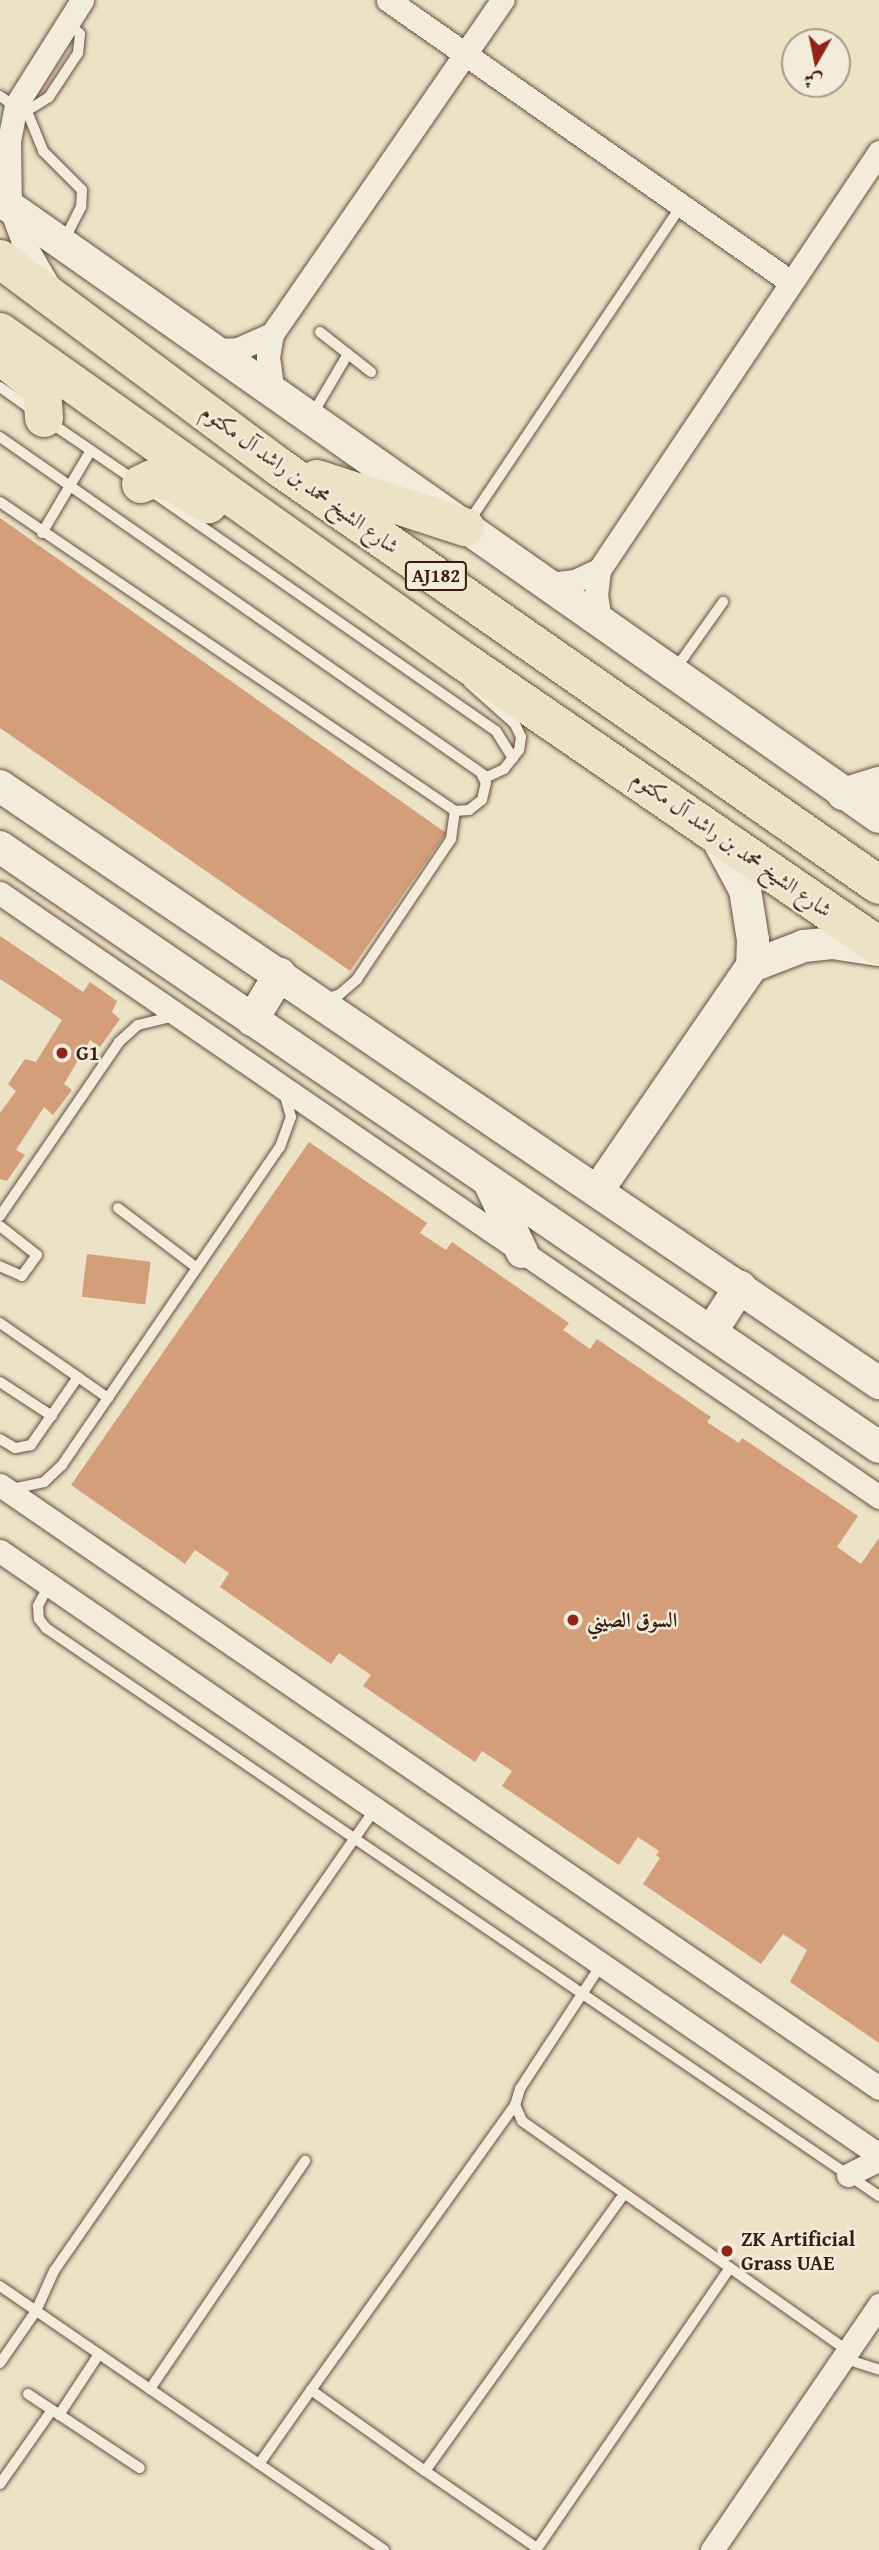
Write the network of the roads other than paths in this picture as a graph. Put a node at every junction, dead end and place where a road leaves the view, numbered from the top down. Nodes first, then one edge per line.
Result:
1 (82, 0) edge
2 (388, 0) edge
3 (502, 0) edge
4 (465, 54) junction
5 (10, 108) edge
6 (879, 152) edge
7 (5, 203) edge
8 (682, 205) junction
9 (61, 244) junction
10 (0, 259) edge
11 (790, 281) junction
12 (60, 300) junction
13 (0, 332) edge
14 (320, 332) dead end
15 (272, 334) junction
16 (213, 350) junction
17 (348, 354) junction
18 (0, 356) edge
19 (371, 372) dead end
20 (0, 387) edge
21 (273, 392) junction
22 (310, 417) junction
23 (44, 418) junction
24 (0, 437) edge
25 (91, 450) junction
26 (279, 467) junction
27 (141, 484) junction
28 (69, 487) junction
29 (0, 502) edge
30 (465, 527) junction
31 (42, 533) junction
32 (292, 538) junction
33 (599, 570) junction
34 (549, 584) junction
35 (723, 603) dead end
36 (600, 620) junction
37 (459, 658) junction
38 (673, 673) junction
39 (513, 758) junction
40 (482, 775) junction
41 (879, 783) edge
42 (0, 786) edge
43 (843, 794) junction
44 (456, 811) junction
45 (879, 817) edge
46 (705, 824) junction
47 (0, 847) edge
48 (879, 885) edge
49 (3, 898) edge
50 (879, 948) edge
51 (751, 966) junction
52 (280, 974) junction
53 (319, 1000) junction
54 (175, 1016) junction
55 (252, 1020) junction
56 (281, 1087) junction
57 (490, 1182) junction
58 (598, 1190) junction
59 (118, 1208) dead end
60 (0, 1216) edge
61 (0, 1226) edge
62 (522, 1252) junction
63 (0, 1266) edge
64 (197, 1268) junction
65 (740, 1287) junction
66 (0, 1323) edge
67 (710, 1332) junction
68 (78, 1377) junction
69 (0, 1382) edge
70 (879, 1383) edge
71 (108, 1398) junction
72 (51, 1416) junction
73 (0, 1439) edge
74 (879, 1447) edge
75 (3, 1487) edge
76 (879, 1497) edge
77 (0, 1551) edge
78 (49, 1584) junction
79 (375, 1809) junction
80 (355, 1838) junction
81 (601, 1965) junction
82 (584, 1993) junction
83 (879, 2088) edge
84 (515, 2105) junction
85 (879, 2157) edge
86 (305, 2161) dead end
87 (848, 2175) junction
88 (624, 2194) junction
89 (879, 2196) edge
90 (730, 2268) junction
91 (0, 2286) edge
92 (879, 2305) edge
93 (36, 2311) junction
94 (99, 2354) junction
95 (845, 2354) junction
96 (0, 2363) edge
97 (879, 2370) edge
98 (150, 2389) junction
99 (311, 2390) junction
100 (28, 2394) dead end
101 (55, 2412) junction
102 (259, 2464) junction
103 (140, 2468) dead end
104 (425, 2471) junction
105 (0, 2484) edge
106 (536, 2549) edge
107 (384, 2550) edge
108 (712, 2550) edge

1 - 5 street
2 - 4 street
3 - 4 street
4 - 8 street
4 - 15 street
5 - 7 street
5 - 9 lane
6 - 11 street
7 - 9 street
7 - 12 street
8 - 11 street
8 - 30 lane
9 - 16 street
10 - 12 highway, شارع الشيخ محمد بن راشد آل مكتوم / AJ182
11 - 33 street
12 - 26 highway, شارع الشيخ محمد بن راشد آل مكتوم / AJ182
13 - 32 highway, شارع الشيخ محمد بن راشد آل مكتوم / AJ182
14 - 17 lane
15 - 16 street
15 - 21 street
16 - 21 street
17 - 19 lane
17 - 22 lane
18 - 23 highway
20 - 23 lane
21 - 22 street
22 - 30 street
23 - 25 lane
24 - 28 lane
25 - 27 lane
25 - 28 lane
26 - 30 highway
26 - 48 highway, شارع الشيخ محمد بن راشد آل مكتوم / AJ182
27 - 32 highway
27 - 39 lane
28 - 31 lane
28 - 40 lane
29 - 31 lane
30 - 34 street
31 - 44 lane
32 - 37 highway, شارع الشيخ محمد بن راشد آل مكتوم / AJ182
33 - 34 street
33 - 36 street
34 - 36 street
35 - 38 lane
36 - 38 street
37 - 39 lane
37 - 46 highway, شارع الشيخ محمد بن راشد آل مكتوم / AJ182
38 - 43 street
39 - 40 lane
40 - 44 lane
41 - 43 street
42 - 52 street
43 - 45 street
44 - 53 lane
46 - 50 highway, شارع الشيخ محمد بن راشد آل مكتوم / AJ182
46 - 51 street
47 - 55 street
49 - 54 street
50 - 51 street
51 - 58 street
52 - 53 street
52 - 55 street
53 - 58 street
54 - 56 street
54 - 60 lane
55 - 57 street
56 - 62 street
56 - 64 lane
57 - 62 street
57 - 67 street
58 - 65 street
59 - 64 lane
61 - 63 lane
62 - 76 street
64 - 71 lane
65 - 67 street
65 - 70 street
66 - 68 lane
67 - 74 street
68 - 71 lane
68 - 72 lane
69 - 72 lane
71 - 75 lane
72 - 73 lane
75 - 83 street
77 - 78 street
78 - 79 street
78 - 80 lane
79 - 80 lane
79 - 81 street
80 - 82 lane
80 - 93 lane
81 - 82 lane
81 - 85 street
82 - 84 lane
82 - 87 lane
84 - 88 lane
84 - 99 lane
85 - 87 street
86 - 98 lane
87 - 89 lane
88 - 90 lane
88 - 104 lane
90 - 95 lane
90 - 106 lane
91 - 93 lane
92 - 95 street
93 - 94 lane
93 - 96 lane
94 - 98 lane
94 - 101 lane
95 - 97 lane
95 - 108 street
98 - 102 lane
99 - 102 lane
99 - 104 lane
100 - 101 lane
101 - 103 lane
101 - 105 lane
102 - 107 lane
104 - 106 lane

